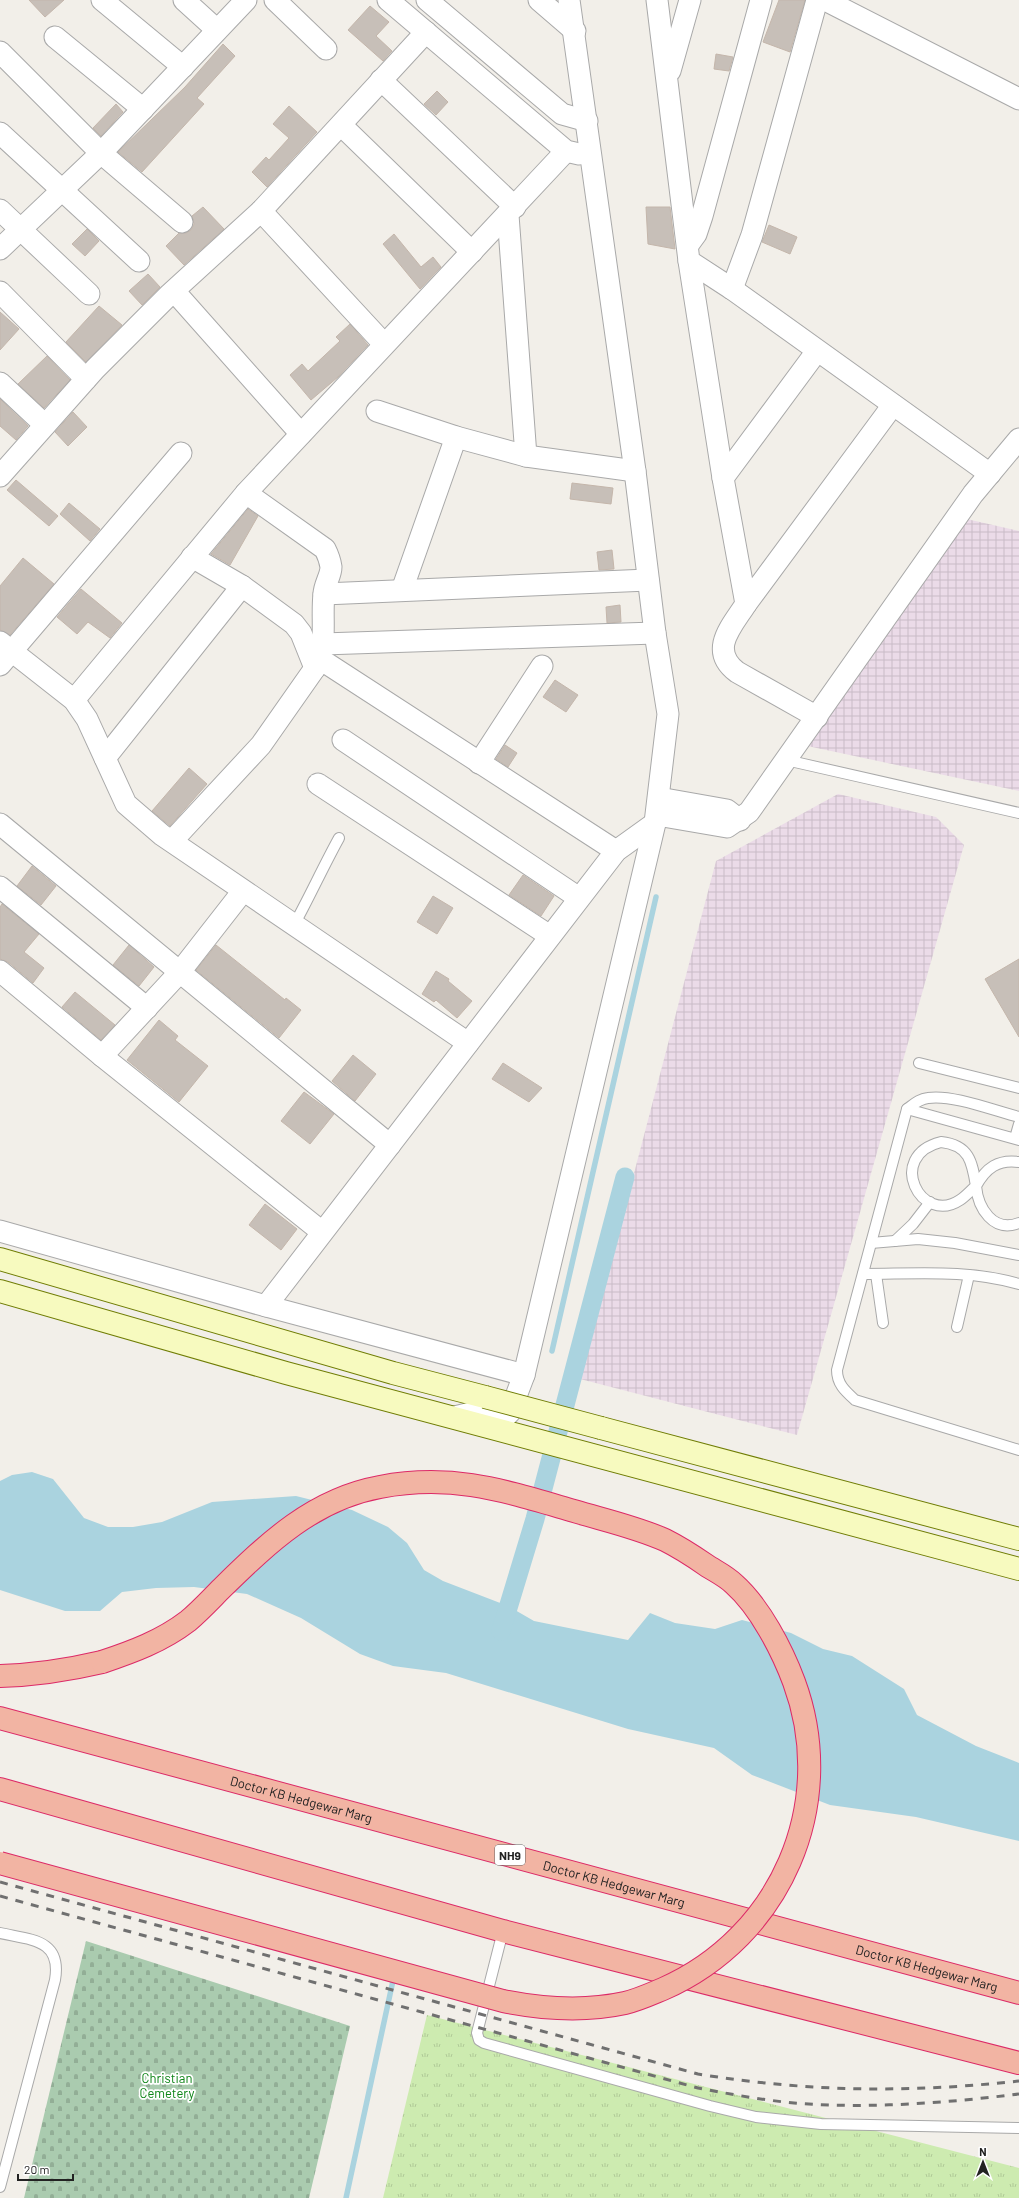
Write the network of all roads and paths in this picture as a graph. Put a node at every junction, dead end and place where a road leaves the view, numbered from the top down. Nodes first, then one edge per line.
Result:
1 (102, 0) edge
2 (184, 0) edge
3 (246, 0) edge
4 (275, 0) edge
5 (388, 0) edge
6 (427, 0) edge
7 (539, 0) edge
8 (569, 0) edge
9 (657, 0) edge
10 (690, 0) edge
11 (761, 0) edge
12 (817, 0) edge
13 (826, 0) edge
14 (217, 30) junction
15 (426, 32) junction
16 (575, 32) junction
17 (55, 37) dead end
18 (326, 49) dead end
19 (0, 52) edge
20 (183, 67) junction
21 (668, 79) junction
22 (381, 80) junction
23 (1019, 99) edge
24 (143, 109) junction
25 (587, 121) junction
26 (341, 125) junction
27 (0, 133) edge
28 (566, 152) junction
29 (101, 153) junction
30 (592, 156) junction
31 (63, 190) junction
32 (0, 210) edge
33 (261, 211) junction
34 (511, 211) junction
35 (182, 222) dead end
36 (20, 230) junction
37 (0, 249) edge
38 (472, 252) junction
39 (689, 253) junction
40 (139, 261) dead end
41 (732, 289) junction
42 (174, 291) junction
43 (0, 292) edge
44 (89, 294) dead end
45 (384, 344) junction
46 (816, 351) junction
47 (86, 379) junction
48 (0, 383) edge
49 (893, 405) junction
50 (377, 411) dead end
51 (45, 424) junction
52 (301, 434) junction
53 (456, 437) junction
54 (1019, 439) edge
55 (181, 453) dead end
56 (526, 456) junction
57 (635, 471) junction
58 (990, 474) junction
59 (0, 476) edge
60 (723, 478) junction
61 (246, 493) junction
62 (192, 557) junction
63 (648, 580) junction
64 (242, 586) junction
65 (402, 590) junction
66 (324, 594) junction
67 (746, 604) junction
68 (655, 633) junction
69 (4, 653) edge
70 (319, 657) junction
71 (542, 666) dead end
72 (74, 700) junction
73 (817, 717) junction
74 (343, 740) dead end
75 (105, 758) junction
76 (786, 760) junction
77 (479, 762) junction
78 (318, 784) dead end
79 (663, 811) junction
80 (1019, 813) edge
81 (0, 824) edge
82 (339, 838) dead end
83 (172, 842) junction
84 (616, 851) junction
85 (0, 887) edge
86 (243, 891) junction
87 (579, 898) junction
88 (294, 925) junction
89 (550, 936) junction
90 (0, 971) edge
91 (179, 973) junction
92 (147, 1008) junction
93 (468, 1043) junction
94 (102, 1056) junction
95 (919, 1063) dead end
96 (1019, 1088) edge
97 (907, 1109) junction
98 (1019, 1117) edge
99 (1019, 1124) edge
100 (1017, 1139) edge
101 (390, 1145) junction
102 (1019, 1162) edge
103 (976, 1186) junction
104 (930, 1202) junction
105 (1019, 1223) edge
106 (0, 1231) edge
107 (322, 1232) junction
108 (895, 1241) junction
109 (871, 1243) junction
110 (1019, 1255) edge
111 (0, 1259) edge
112 (863, 1274) junction
113 (876, 1274) junction
114 (969, 1275) junction
115 (1019, 1284) edge
116 (0, 1291) edge
117 (266, 1306) junction
118 (883, 1323) dead end
119 (957, 1327) dead end
120 (524, 1375) junction
121 (455, 1417) junction
122 (1019, 1450) edge
123 (1019, 1539) edge
124 (1019, 1569) edge
125 (0, 1676) edge
126 (0, 1718) edge
127 (0, 1789) edge
128 (0, 1863) edge
129 (503, 1931) junction
130 (0, 1933) edge
131 (1019, 1993) edge
132 (1019, 2063) edge
133 (1019, 2128) edge
134 (0, 2187) edge

1 - 20 street
2 - 14 street
3 - 14 street
4 - 18 street
5 - 15 street
6 - 25 street
7 - 16 street
8 - 16 street
9 - 21 street
10 - 21 street
11 - 39 street
12 - 41 street
13 - 23 street
14 - 20 street
15 - 22 street
15 - 28 street
16 - 25 street
17 - 24 street
19 - 29 street
20 - 24 street
21 - 39 street
22 - 26 street
22 - 34 street
24 - 29 street
25 - 30 street
26 - 33 street
26 - 38 street
27 - 31 street
28 - 30 street
28 - 34 street
29 - 31 street
29 - 35 street
30 - 57 street
31 - 36 street
31 - 40 street
32 - 36 street
33 - 42 street
33 - 45 street
34 - 38 street
34 - 56 street
36 - 37 street
36 - 44 street
38 - 45 street
39 - 41 street
39 - 60 street
41 - 46 street
42 - 47 street
42 - 52 street
43 - 47 street
45 - 52 street
46 - 49 street
46 - 60 street
47 - 51 street
48 - 51 street
49 - 58 street
49 - 67 street
50 - 53 street
51 - 59 street
52 - 61 street
53 - 56 street
53 - 65 street
54 - 58 street
55 - 69 street
56 - 57 street
57 - 63 street
58 - 73 street
60 - 67 street
61 - 62 street
61 - 66 street
62 - 64 street
62 - 72 street
63 - 65 street
63 - 68 street
64 - 70 street
64 - 75 street
65 - 66 street
66 - 70 street
67 - 73 street
68 - 70 street
68 - 79 street
69 - 72 street
70 - 77 street
70 - 83 street
71 - 77 street
72 - 75 street
73 - 76 street
74 - 87 street
75 - 83 street
76 - 79 street
76 - 80 lane
77 - 84 street
78 - 89 street
79 - 84 street
79 - 120 street
81 - 91 street
82 - 88 lane
83 - 86 street
84 - 87 street
85 - 92 street
86 - 88 street
86 - 91 street
87 - 89 street
88 - 93 street
89 - 93 street
90 - 94 street
91 - 92 street
91 - 101 street
92 - 94 street
93 - 101 street
94 - 107 street
95 - 96 lane
97 - 98 lane
97 - 100 lane
97 - 109 lane
99 - 100 lane
101 - 107 street
102 - 103 lane
103 - 104 lane
103 - 104 lane
103 - 105 lane
104 - 108 lane
106 - 117 street
107 - 117 street
108 - 109 lane
108 - 110 lane
109 - 112 lane
111 - 123 main road, bridge
112 - 113 lane
112 - 122 lane
113 - 114 lane
113 - 118 lane
114 - 115 lane
114 - 119 lane
116 - 121 main road
117 - 120 street
120 - 121 street
121 - 124 main road
125 - 128 highway, bridge
126 - 131 highway, Doctor KB Hedgewar Marg / NH9
127 - 129 highway
129 - 132 highway
129 - 133 lane
130 - 134 lane

